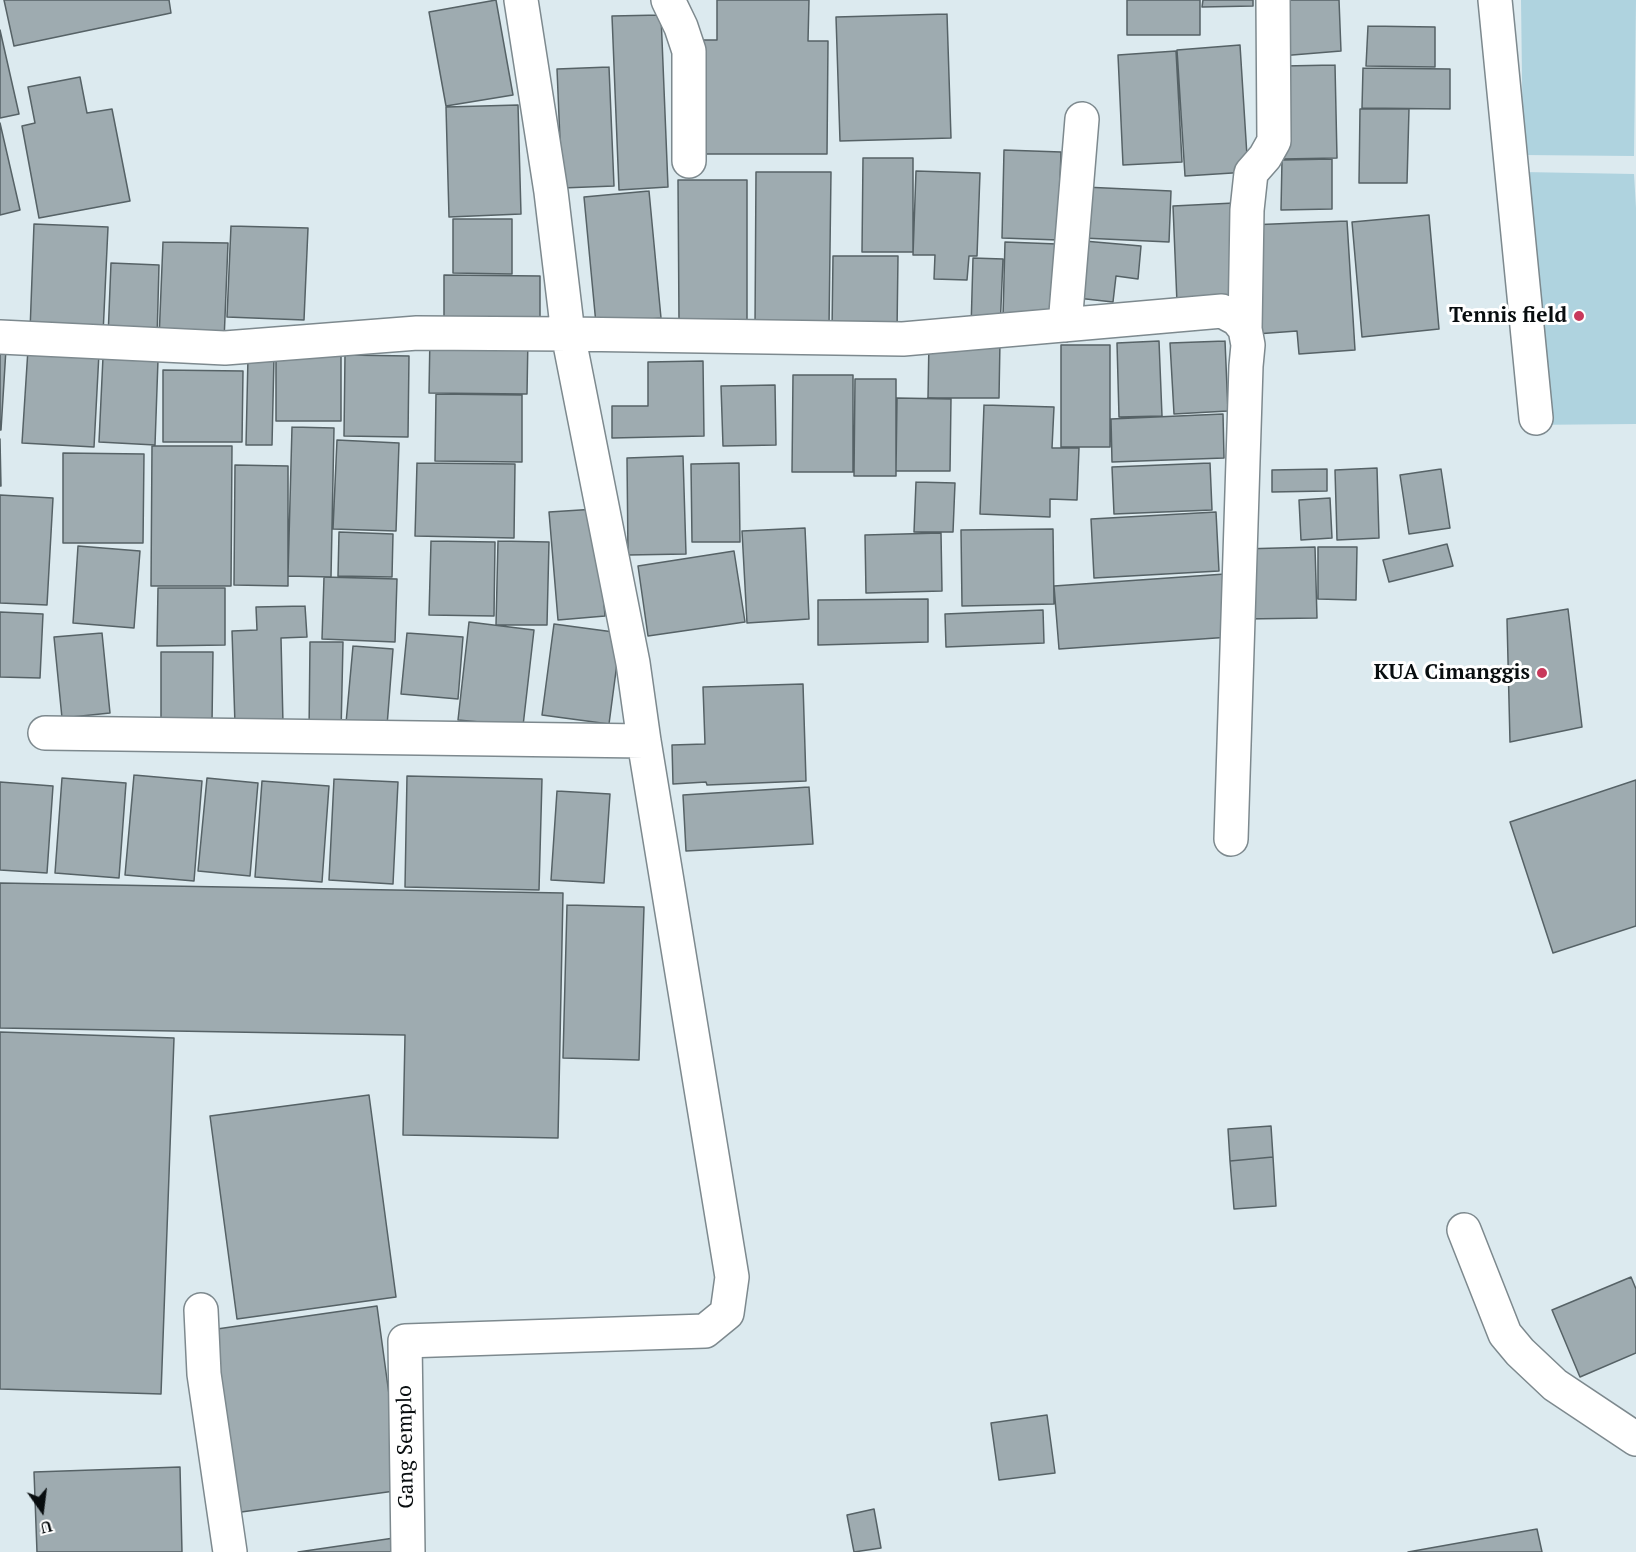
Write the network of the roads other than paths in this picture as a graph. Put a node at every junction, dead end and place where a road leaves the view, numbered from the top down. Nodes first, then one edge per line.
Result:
1 (521, 0) edge
2 (668, 0) edge
3 (1273, 0) edge
4 (1495, 0) edge
5 (1082, 119) dead end
6 (689, 161) dead end
7 (1065, 325) junction
8 (1245, 329) junction
9 (568, 334) junction
10 (0, 337) edge
11 (1536, 418) dead end
12 (45, 733) dead end
13 (644, 741) junction
14 (1231, 839) dead end
15 (1464, 1230) dead end
16 (201, 1310) dead end
17 (1636, 1439) edge
18 (230, 1552) edge
19 (408, 1552) edge

1 - 9 street
2 - 6 street
3 - 8 street
4 - 11 street
5 - 7 street
7 - 8 street
7 - 9 street
8 - 14 street
9 - 10 street
9 - 13 street
12 - 13 street
13 - 19 street, Gang Semplo
15 - 17 street
16 - 18 street

